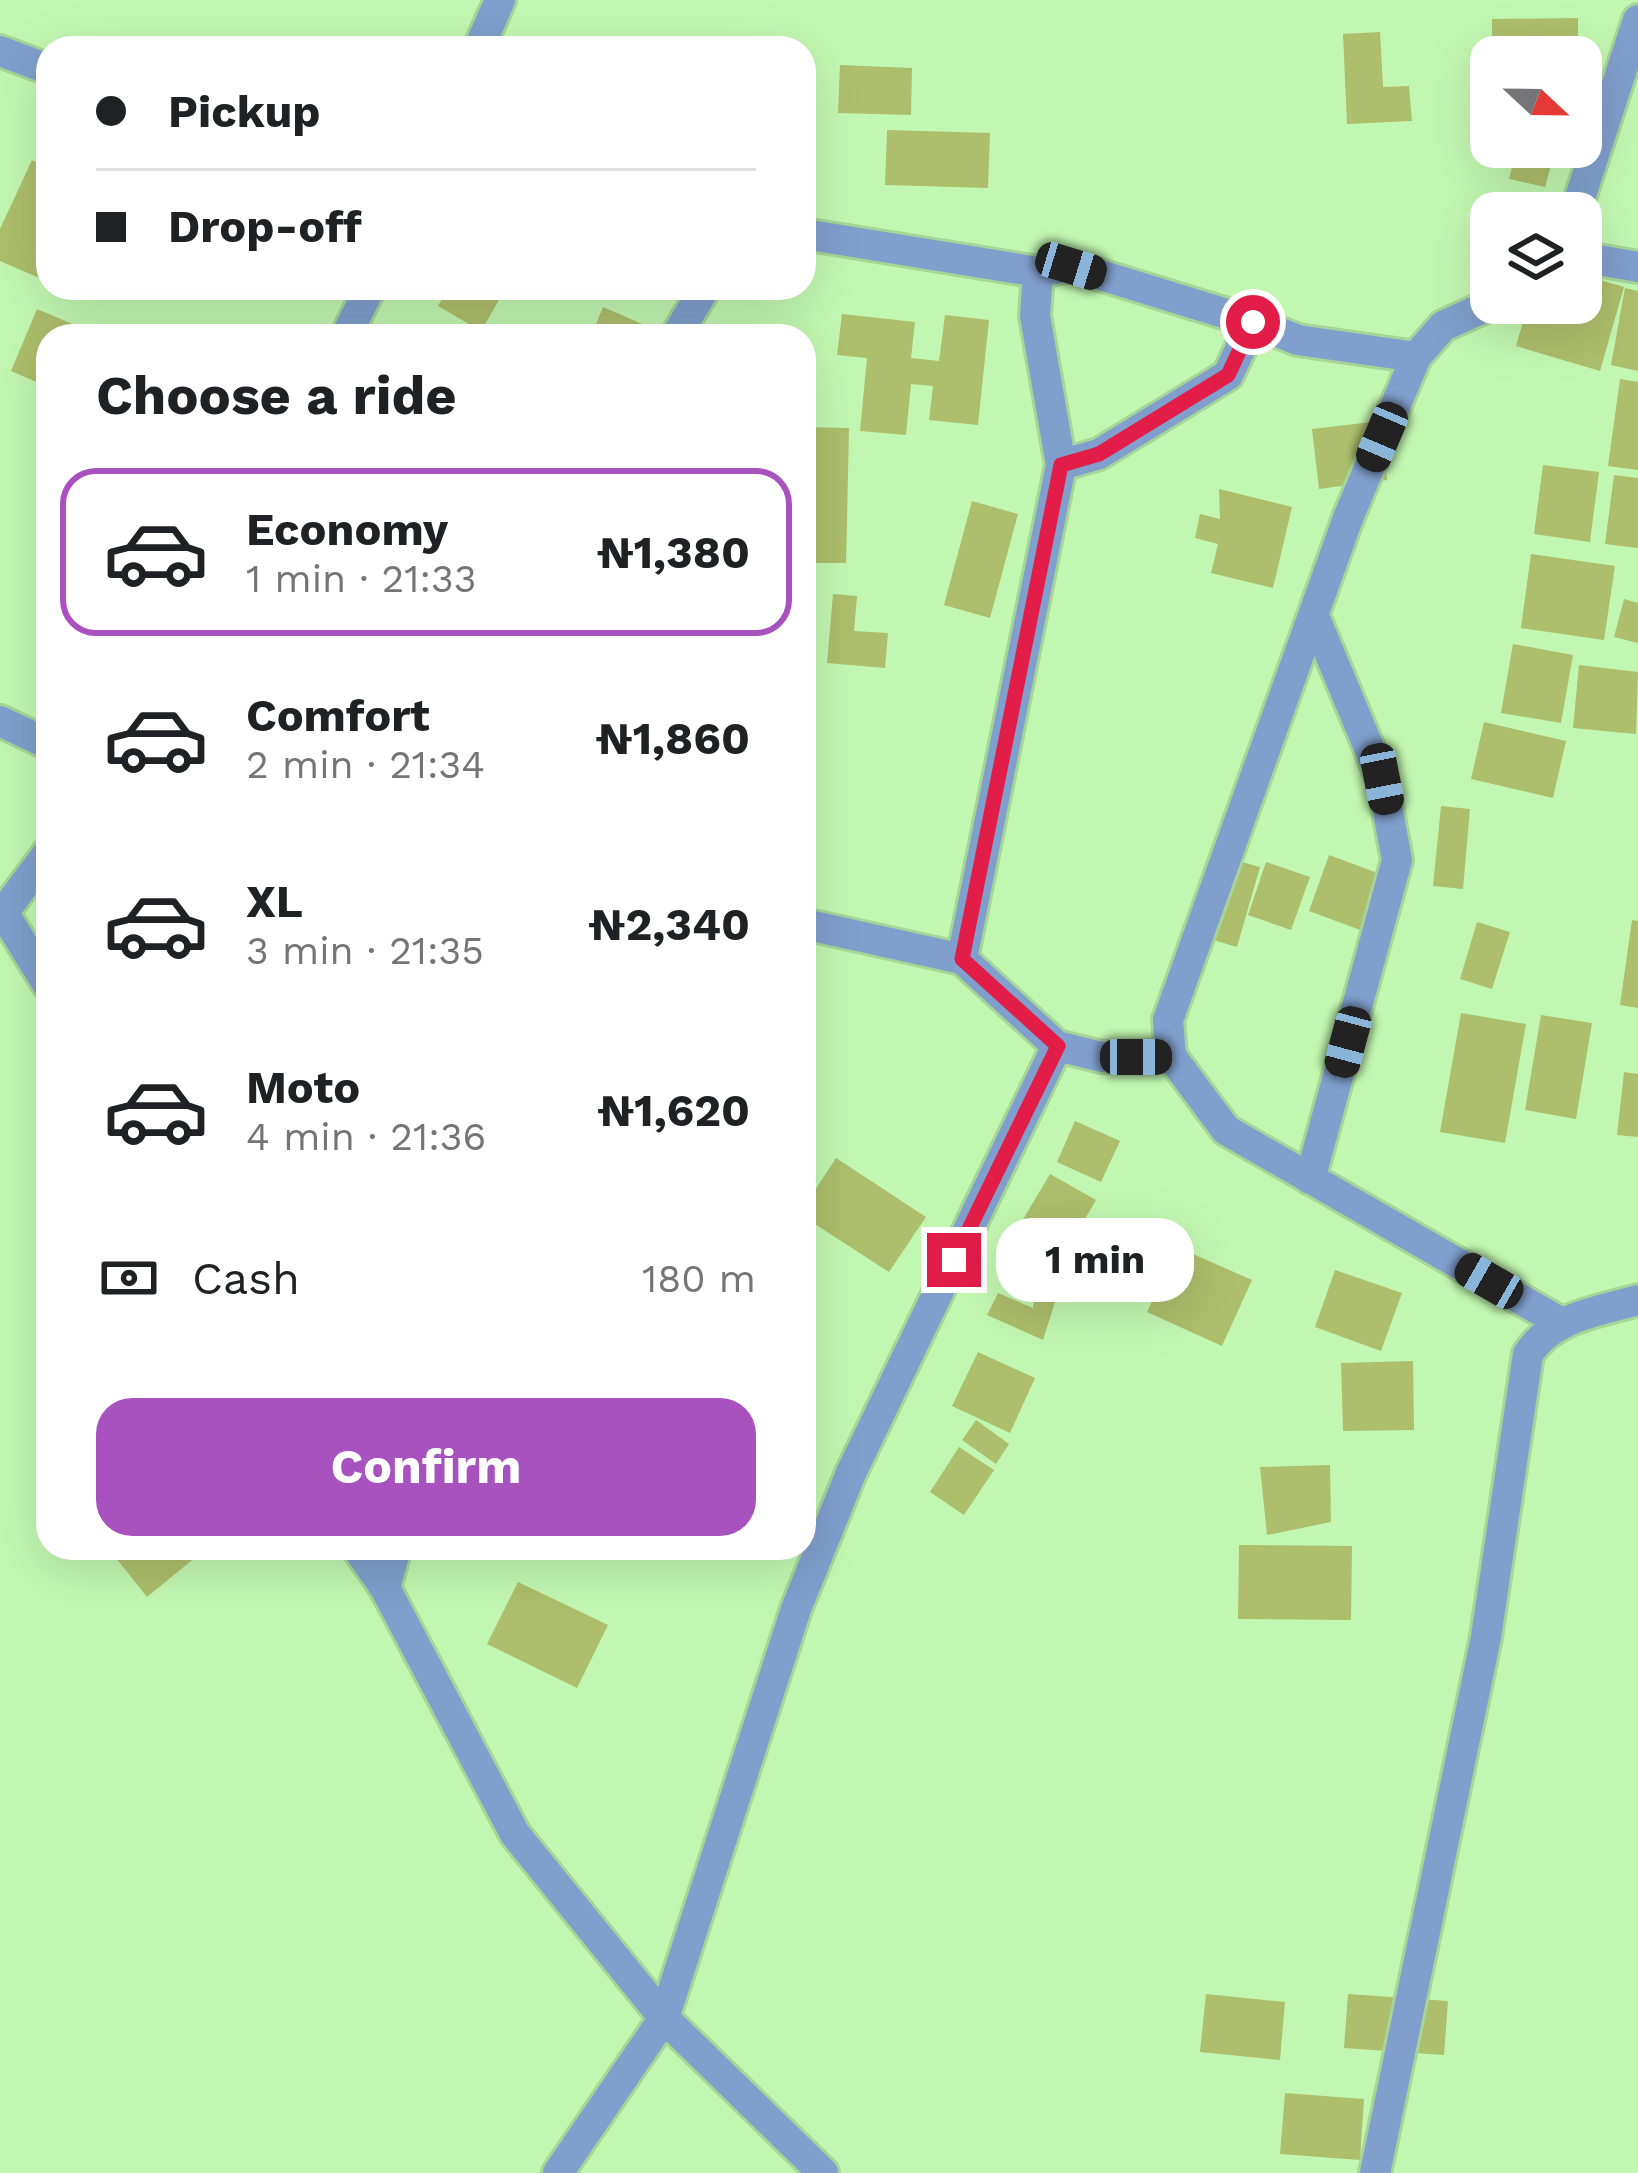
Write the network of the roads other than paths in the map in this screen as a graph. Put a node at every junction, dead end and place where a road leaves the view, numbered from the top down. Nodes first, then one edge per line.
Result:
1 (500, 0) edge
2 (1638, 20) edge
3 (484, 36) edge
4 (0, 51) edge
5 (36, 64) edge
6 (1583, 192) edge
7 (816, 236) edge
8 (1602, 261) edge
9 (1638, 267) edge
10 (1038, 272) junction
11 (1470, 314) edge
12 (1253, 322) junction
13 (1416, 357) junction
14 (1061, 465) junction
15 (1313, 616) junction
16 (0, 721) edge
17 (36, 738) edge
18 (36, 869) edge
19 (2, 915) edge
20 (816, 927) edge
21 (962, 959) junction
22 (36, 967) edge
23 (1058, 1046) junction
24 (1171, 1056) junction
25 (1310, 1179) junction
26 (1638, 1300) edge
27 (1560, 1322) junction
28 (365, 1560) edge
29 (393, 1560) edge
30 (816, 1560) edge
31 (816, 1560) edge
32 (385, 1588) junction
33 (664, 2018) junction
34 (558, 2173) edge
35 (823, 2173) edge
36 (1375, 2173) edge

1 - 3 street
2 - 6 street
4 - 5 street
7 - 10 street
8 - 9 street
10 - 12 street
10 - 14 street
11 - 13 street
12 - 13 street
12 - 14 street
13 - 15 street
14 - 21 street
15 - 24 street
15 - 25 street
16 - 17 street
18 - 19 street
19 - 22 street
20 - 21 street
21 - 23 street
23 - 24 street
23 - 30 street
24 - 25 street
25 - 27 street
26 - 27 street
27 - 36 street
28 - 32 street
29 - 32 street
31 - 33 street
32 - 33 street
33 - 34 street
33 - 35 street

